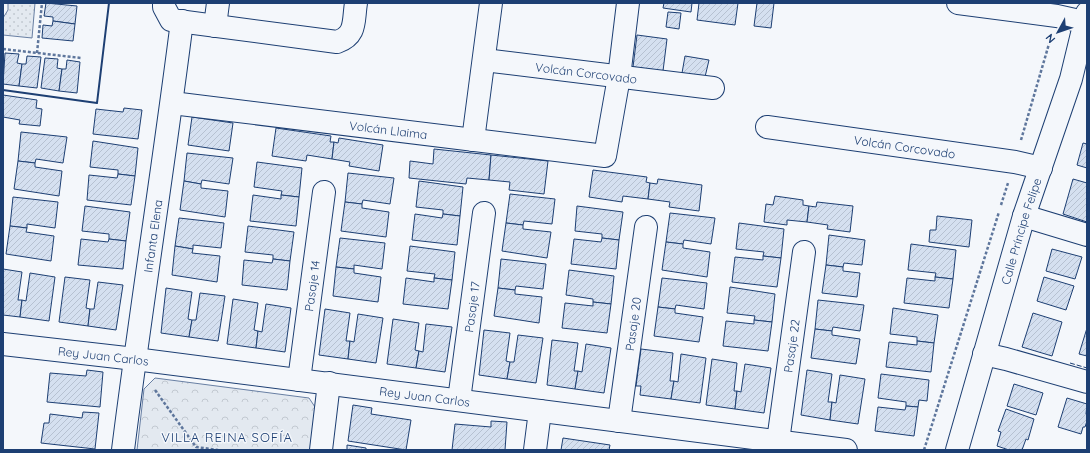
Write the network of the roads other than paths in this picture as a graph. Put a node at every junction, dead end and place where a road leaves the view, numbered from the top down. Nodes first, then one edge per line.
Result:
1 (164, 3) edge
2 (218, 3) edge
3 (356, 3) edge
4 (491, 3) edge
5 (628, 3) edge
6 (958, 3) edge
7 (1086, 17) edge
8 (182, 21) junction
9 (215, 26) junction
10 (484, 60) junction
11 (619, 77) junction
12 (1079, 81) edge
13 (713, 88) dead end
14 (172, 103) junction
15 (768, 127) dead end
16 (473, 140) junction
17 (1041, 168) junction
18 (324, 192) dead end
19 (484, 213) dead end
20 (1024, 216) junction
21 (646, 227) dead end
22 (1087, 235) edge
23 (804, 252) dead end
24 (3, 344) edge
25 (984, 354) junction
26 (135, 359) junction
27 (299, 380) junction
28 (1087, 382) edge
29 (329, 383) junction
30 (460, 400) junction
31 (540, 411) junction
32 (619, 421) junction
33 (778, 441) junction
34 (725, 442) edge
35 (124, 450) edge
36 (321, 450) edge
37 (535, 450) edge
38 (846, 450) edge
39 (957, 450) edge

1 - 8 street
2 - 9 street
3 - 9 street
4 - 10 street
5 - 11 street
6 - 7 street
7 - 12 street, Calle Príncipe Felipe
8 - 9 street
8 - 14 street, Infanta Elena
10 - 11 street, Volcán Corcovado
10 - 16 street
11 - 13 street, Volcán Corcovado
11 - 16 street, Volcán Llaima
12 - 17 street, Calle Príncipe Felipe
14 - 16 street, Volcán Llaima
14 - 26 street, Infanta Elena
15 - 17 street, Volcán Corcovado
17 - 20 street, Calle Príncipe Felipe
18 - 27 street, Pasaje 14
19 - 30 street, Pasaje 17
20 - 22 street
20 - 25 street, Calle Príncipe Felipe
21 - 32 street, Pasaje 20
23 - 33 street, Pasaje 22
24 - 26 street, Rey Juan Carlos
25 - 28 street
25 - 39 street, Calle Príncipe Felipe
26 - 27 street, Rey Juan Carlos
26 - 35 street, Infanta Elena
27 - 29 street, Rey Juan Carlos
29 - 30 street, Rey Juan Carlos
29 - 36 street
30 - 31 street, Rey Juan Carlos
31 - 32 street, Rey Juan Carlos
31 - 37 street
32 - 34 street, Rey Juan Carlos
33 - 34 street, Rey Juan Carlos
33 - 38 street, Rey Juan Carlos

